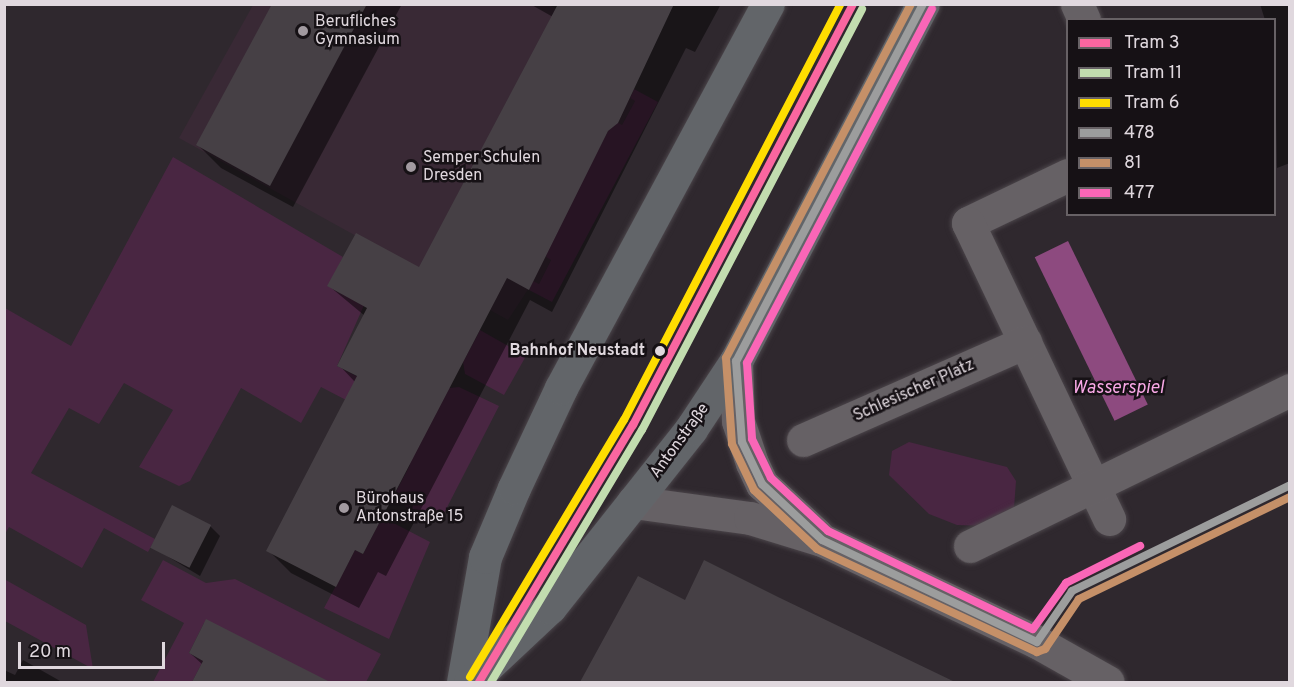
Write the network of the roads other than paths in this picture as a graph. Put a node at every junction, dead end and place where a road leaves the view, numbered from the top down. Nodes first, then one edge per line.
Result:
1 (768, 4) edge
2 (923, 4) edge
3 (1077, 4) edge
4 (1083, 18) edge
5 (1066, 176) edge
6 (1024, 342) junction
7 (736, 361) junction
8 (1290, 390) edge
9 (804, 440) dead end
10 (1093, 486) junction
11 (633, 502) junction
12 (1109, 519) dead end
13 (822, 540) junction
14 (970, 546) dead end
15 (463, 682) edge
16 (470, 682) edge
17 (1108, 682) edge

1 - 15 main road
2 - 7 main road, Antonstraße
3 - 4 street
5 - 6 street
6 - 9 street, Schlesischer Platz
6 - 10 street
7 - 11 main road, Antonstraße
7 - 13 street
8 - 10 street
10 - 12 street
10 - 14 street
11 - 13 street
11 - 16 main road, Antonstraße
13 - 17 street

